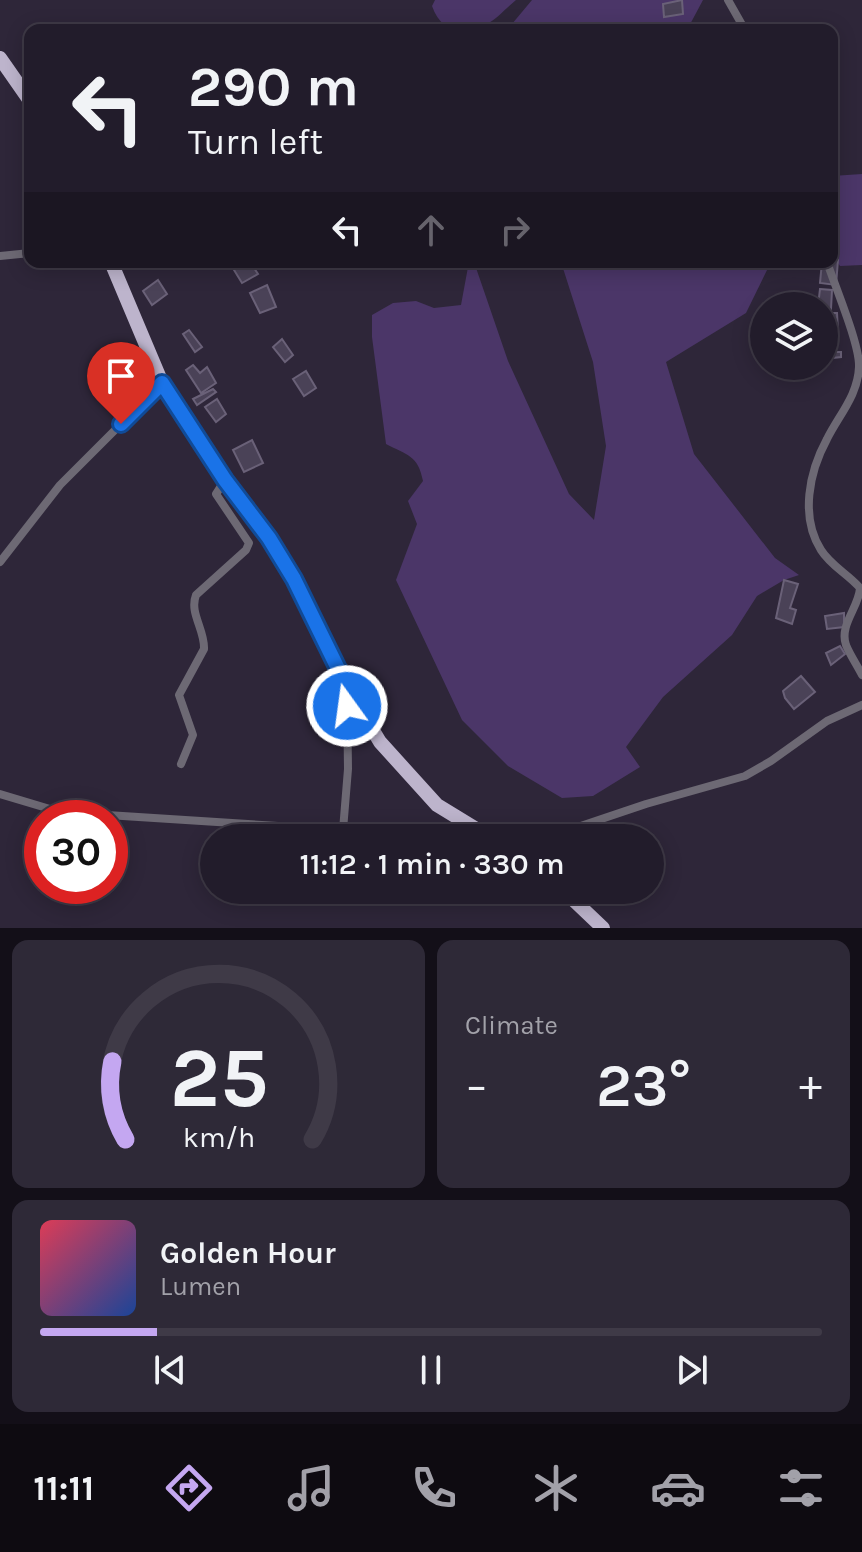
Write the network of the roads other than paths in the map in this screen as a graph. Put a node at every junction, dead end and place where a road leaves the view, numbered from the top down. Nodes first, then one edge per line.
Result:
1 (728, 0) edge
2 (742, 24) edge
3 (0, 58) edge
4 (24, 92) edge
5 (24, 254) edge
6 (0, 256) edge
7 (114, 268) edge
8 (829, 268) edge
9 (162, 383) junction
10 (225, 480) junction
11 (0, 562) edge
12 (862, 675) edge
13 (347, 687) junction
14 (862, 705) edge
15 (181, 764) dead end
16 (0, 794) edge
17 (247, 824) edge
18 (343, 824) edge
19 (468, 824) edge
20 (587, 824) edge
21 (580, 904) edge
22 (603, 928) edge

1 - 2 street
3 - 4 highway
5 - 6 street
7 - 9 highway
8 - 12 street
9 - 10 highway
9 - 11 street
10 - 13 highway
10 - 15 street
13 - 18 street
13 - 19 highway
14 - 20 street
16 - 17 street
21 - 22 highway

